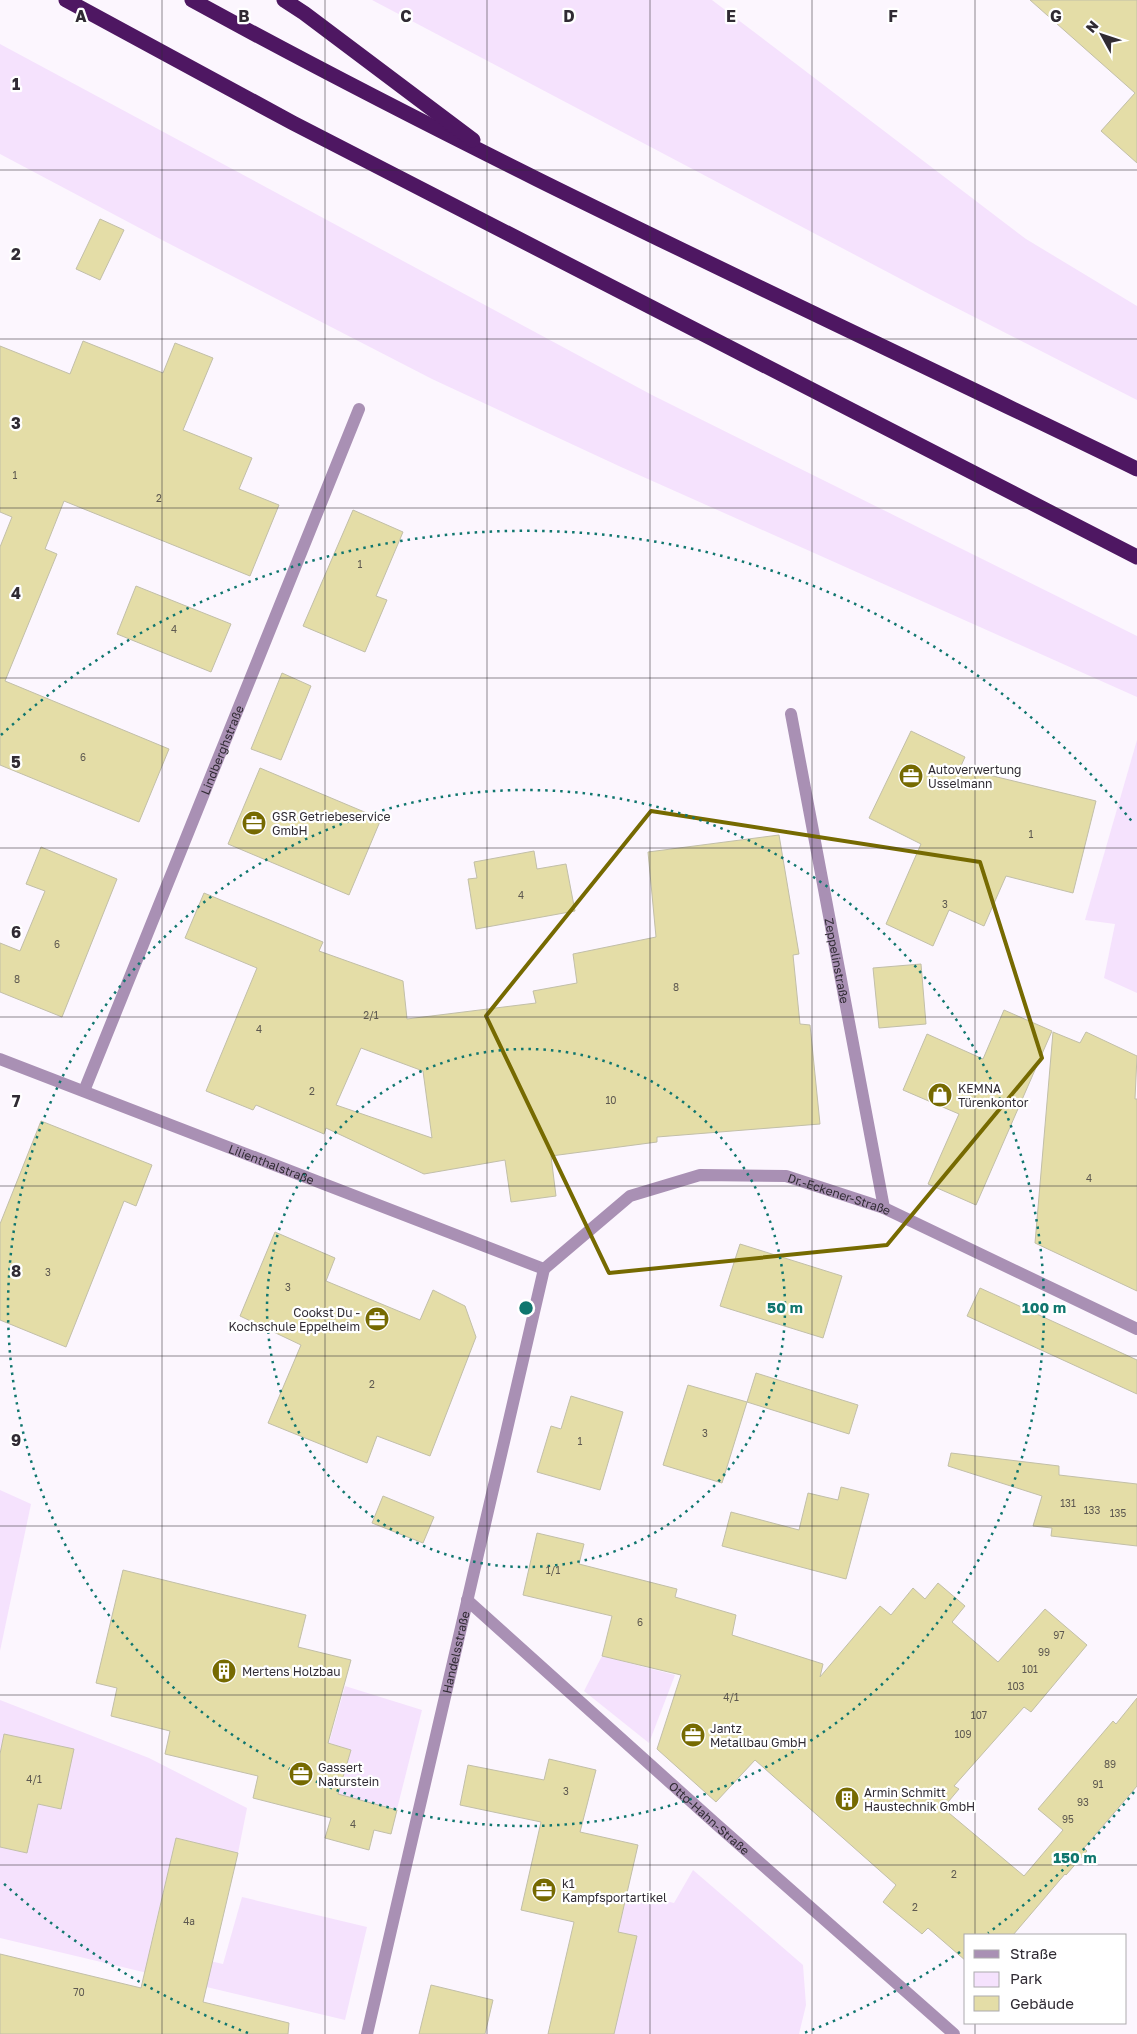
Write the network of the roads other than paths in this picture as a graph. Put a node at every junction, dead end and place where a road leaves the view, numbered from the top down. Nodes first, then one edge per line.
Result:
1 (66, 0) edge
2 (192, 0) edge
3 (284, 0) edge
4 (504, 163) junction
5 (359, 409) dead end
6 (1137, 469) edge
7 (1137, 557) edge
8 (791, 714) dead end
9 (0, 1059) edge
10 (84, 1092) junction
11 (884, 1208) junction
12 (544, 1269) junction
13 (1137, 1329) edge
14 (467, 1600) junction
15 (368, 2034) edge
16 (954, 2034) edge

1 - 7 highway
2 - 4 highway
3 - 4 highway
4 - 6 highway
5 - 10 street, Lindberghstraße
8 - 11 street, Zeppelinstraße
9 - 10 street, Lilienthalstraße
10 - 12 street, Lilienthalstraße
11 - 12 street, Dr.-Eckener-Straße
11 - 13 street, Dr.-Eckener-Straße
12 - 14 street, Handelsstraße
14 - 15 street, Handelsstraße
14 - 16 street, Otto-Hahn-Straße

